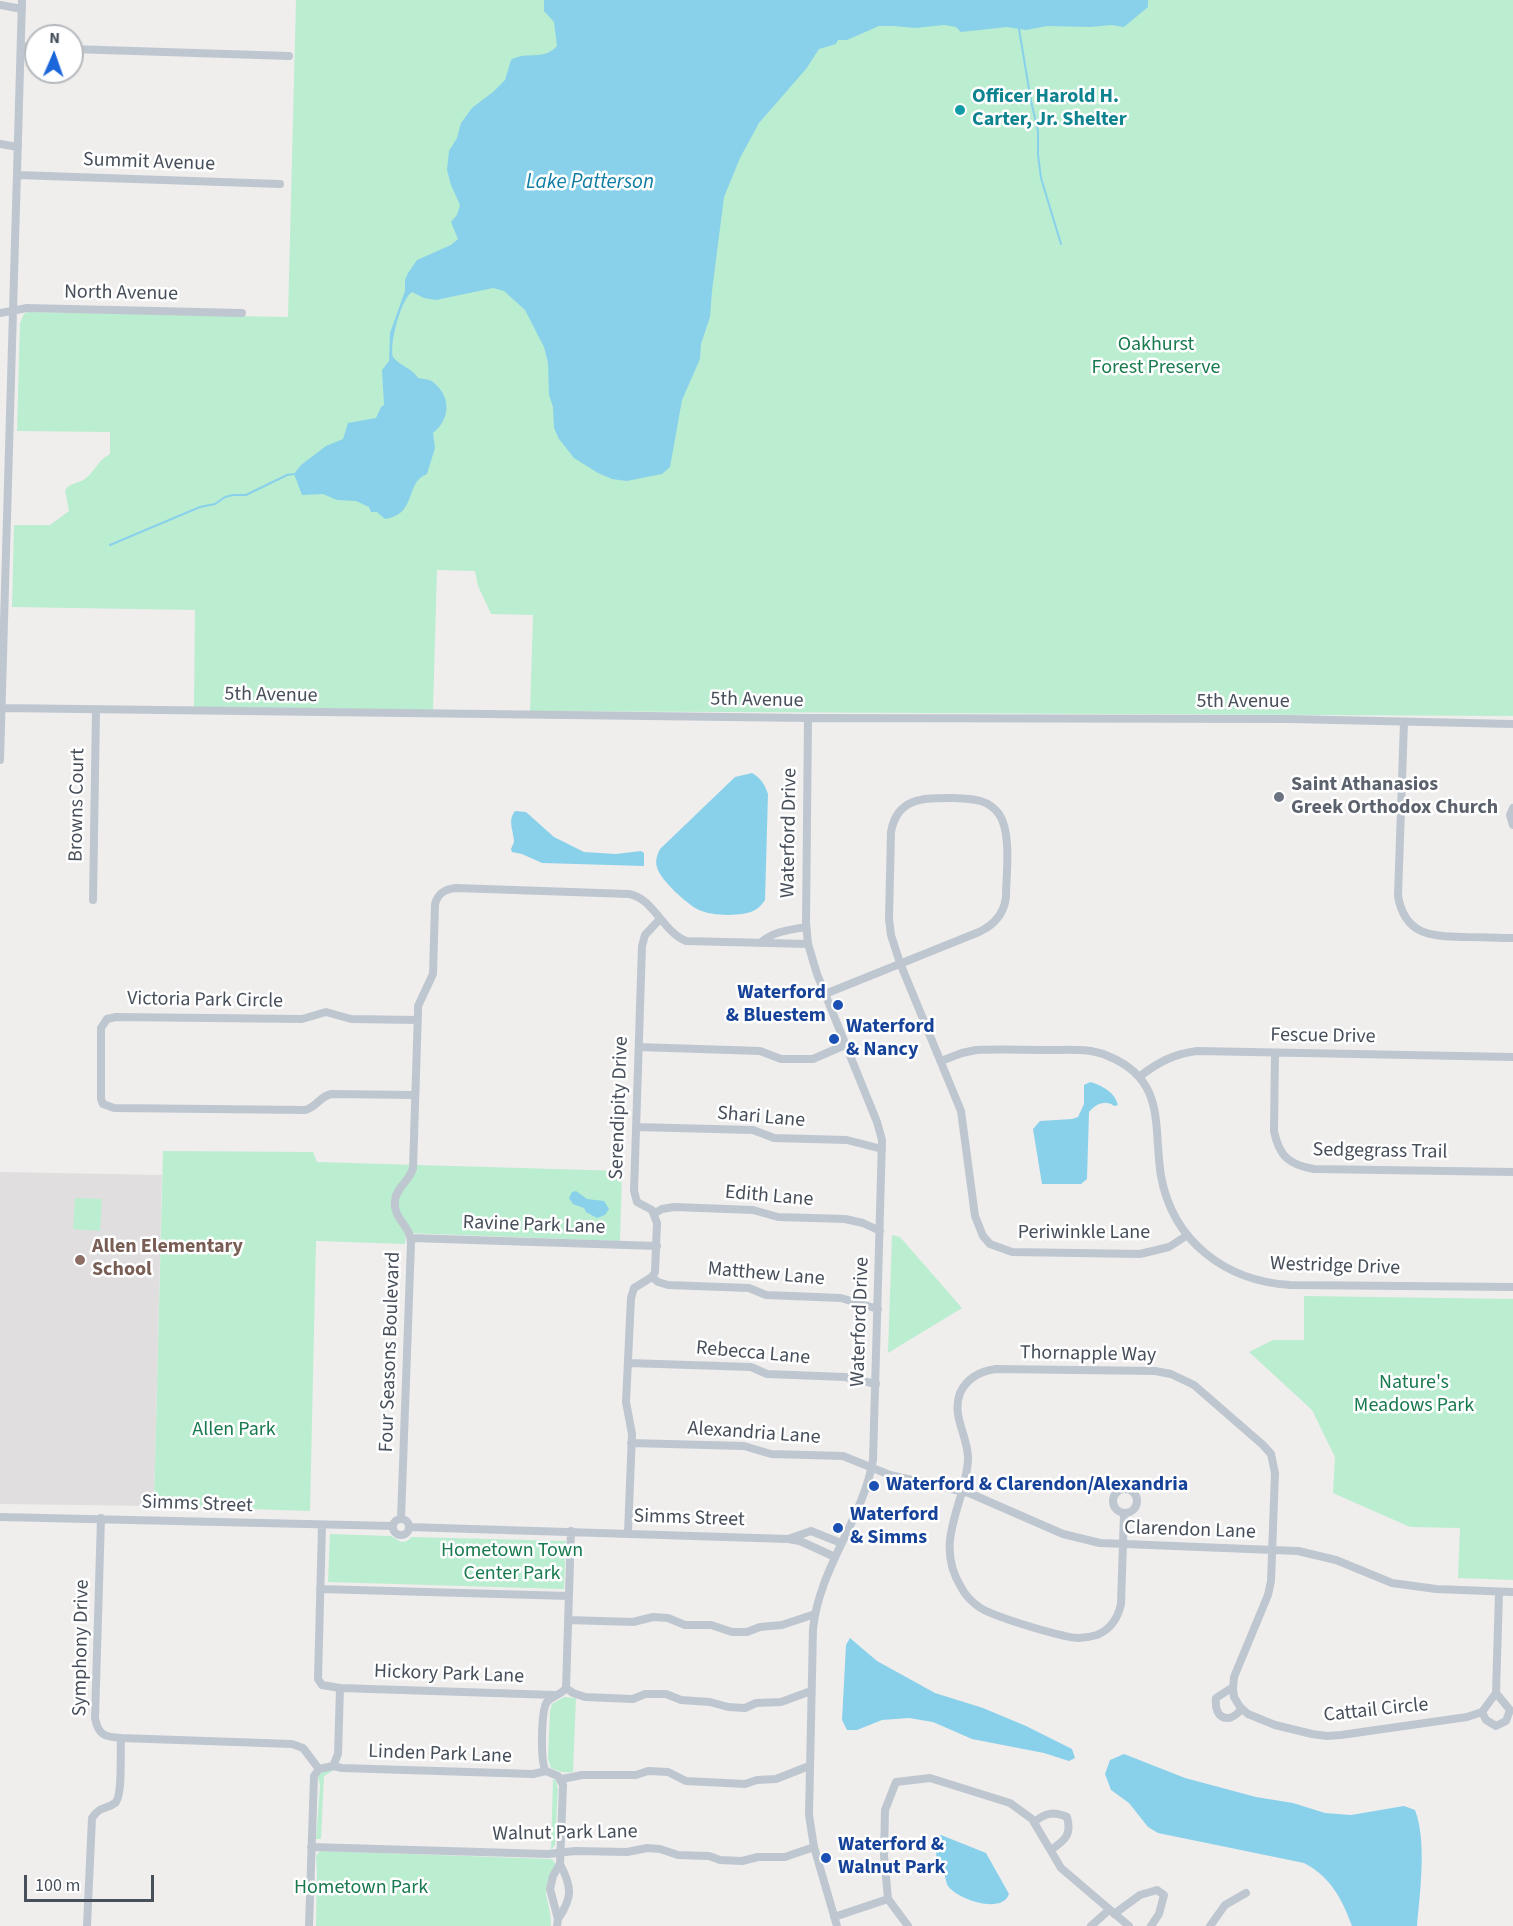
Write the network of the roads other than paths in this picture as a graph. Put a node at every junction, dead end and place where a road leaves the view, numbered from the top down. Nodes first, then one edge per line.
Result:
1 (22, 4) edge
2 (0, 5) edge
3 (22, 46) joint
4 (84, 49) edge
5 (289, 56) dead end
6 (0, 144) edge
7 (18, 147) junction
8 (17, 175) junction
9 (280, 184) dead end
10 (14, 311) junction
11 (0, 313) edge
12 (242, 313) dead end
13 (1, 708) edge
14 (96, 710) junction
15 (808, 718) junction
16 (1404, 722) junction
17 (1513, 724) edge
18 (0, 760) edge
19 (1513, 808) edge
20 (1513, 825) edge
21 (93, 900) dead end
22 (660, 920) junction
23 (806, 927) junction
24 (1513, 938) edge
25 (760, 943) junction
26 (808, 944) junction
27 (900, 963) junction
28 (825, 994) junction
29 (417, 1020) junction
30 (845, 1045) junction
31 (639, 1047) junction
32 (1275, 1053) junction
33 (1513, 1057) edge
34 (941, 1061) junction
35 (1139, 1077) junction
36 (415, 1095) junction
37 (636, 1127) junction
38 (882, 1149) junction
39 (1513, 1172) edge
40 (655, 1213) junction
41 (880, 1231) junction
42 (1186, 1236) junction
43 (411, 1238) junction
44 (657, 1246) junction
45 (652, 1277) junction
46 (1513, 1287) edge
47 (878, 1309) junction
48 (628, 1363) junction
49 (876, 1384) junction
50 (631, 1443) junction
51 (872, 1467) junction
52 (962, 1491) junction
53 (1124, 1514) dead end
54 (0, 1517) edge
55 (101, 1518) junction
56 (401, 1519) junction
57 (322, 1526) junction
58 (393, 1526) junction
59 (409, 1527) junction
60 (571, 1531) junction
61 (628, 1533) junction
62 (788, 1539) junction
63 (841, 1543) junction
64 (1122, 1545) junction
65 (1273, 1550) junction
66 (835, 1557) junction
67 (320, 1589) junction
68 (1499, 1592) junction
69 (1513, 1592) edge
70 (569, 1596) junction
71 (814, 1614) junction
72 (568, 1620) junction
73 (1233, 1687) junction
74 (340, 1688) junction
75 (566, 1688) junction
76 (811, 1691) junction
77 (1496, 1693) junction
78 (557, 1695) junction
79 (1242, 1709) junction
80 (1482, 1713) junction
81 (121, 1738) junction
82 (333, 1766) junction
83 (809, 1766) junction
84 (319, 1769) junction
85 (546, 1771) junction
86 (561, 1779) junction
87 (1034, 1822) junction
88 (311, 1847) junction
89 (814, 1847) junction
90 (1051, 1850) junction
91 (561, 1852) junction
92 (560, 1864) junction
93 (1245, 1893) dead end
94 (888, 1899) junction
95 (1112, 1912) junction
96 (558, 1922) edge
97 (835, 1922) edge
98 (87, 1926) edge
99 (309, 1926) edge
100 (908, 1926) edge
101 (1091, 1926) edge
102 (1129, 1926) edge
103 (1151, 1926) edge
104 (1210, 1926) edge

1 - 2 street
1 - 3 street
3 - 7 street
4 - 5 street
6 - 7 street
7 - 8 street
8 - 9 street, Summit Avenue
8 - 10 street
10 - 11 street, North Avenue
10 - 12 street, North Avenue
10 - 13 street
13 - 14 street, 5th Avenue
13 - 18 street
14 - 15 street, 5th Avenue
14 - 21 street, Browns Court
15 - 16 street, 5th Avenue
15 - 23 street, Waterford Drive
16 - 17 street, 5th Avenue
16 - 24 street
19 - 20 street
22 - 25 street, Four Seasons Boulevard
22 - 29 street, Four Seasons Boulevard
22 - 31 street, Serendipity Drive
23 - 25 street, Four Seasons Boulevard
23 - 26 street, Waterford Drive
25 - 26 street, Four Seasons Boulevard
26 - 28 street, Waterford Drive
27 - 27 street
27 - 28 street
27 - 34 street, Periwinkle Lane
28 - 30 street, Waterford Drive
29 - 36 street, Four Seasons Boulevard
29 - 36 street, Victoria Park Circle
30 - 31 street
30 - 38 street, Waterford Drive
31 - 37 street, Serendipity Drive
32 - 33 street, Fescue Drive
32 - 35 street, Fescue Drive
32 - 39 street, Sedgegrass Trail
34 - 35 street, Westridge Drive
34 - 42 street, Periwinkle Lane
35 - 42 street, Westridge Drive
36 - 43 street, Four Seasons Boulevard
37 - 38 street, Shari Lane
37 - 40 street, Serendipity Drive
38 - 41 street, Waterford Drive
40 - 41 street, Edith Lane
40 - 44 street
41 - 47 street, Waterford Drive
42 - 46 street, Westridge Drive
43 - 44 street, Ravine Park Lane
43 - 56 street, Four Seasons Boulevard
44 - 45 street
45 - 47 street, Matthew Lane
45 - 48 street
47 - 49 street, Waterford Drive
48 - 49 street, Rebecca Lane
48 - 50 street
49 - 51 street, Waterford Drive
50 - 51 street, Alexandria Lane
50 - 61 street
51 - 52 street, Clarendon Lane
51 - 63 street, Waterford Drive
52 - 64 street, Clarendon Lane
52 - 64 street, Thornapple Way
52 - 65 street, Thornapple Way
53 - 64 street
54 - 55 street, Simms Street
55 - 57 street, Simms Street
55 - 81 street, Symphony Drive
56 - 58 street
56 - 59 street
57 - 58 street, Simms Street
57 - 67 street
58 - 59 street, Simms Street
59 - 60 street, Simms Street
60 - 61 street, Simms Street
60 - 70 street
61 - 62 street, Simms Street
62 - 63 street, Simms Street
62 - 66 street, Simms Street
63 - 66 street, Waterford Drive
64 - 65 street, Clarendon Lane
65 - 68 street, Clarendon Lane
65 - 73 street
66 - 71 street, Waterford Drive
67 - 70 street
67 - 74 street
68 - 69 street, Clarendon Lane
68 - 77 street
70 - 72 street
71 - 72 street
71 - 76 street, Waterford Drive
72 - 75 street
73 - 79 street
73 - 79 street
74 - 78 street, Hickory Park Lane
74 - 82 street
75 - 76 street
75 - 78 street
76 - 83 street, Waterford Drive
77 - 80 street
77 - 80 street
78 - 85 street
79 - 80 street, Cattail Circle
81 - 84 street
81 - 98 street
82 - 84 street
82 - 85 street, Linden Park Lane
83 - 86 street
83 - 89 street, Waterford Drive
84 - 88 street
85 - 86 street
86 - 91 street
87 - 90 street
87 - 90 street
87 - 94 street
88 - 91 street, Walnut Park Lane
88 - 99 street
89 - 91 street, Walnut Park Lane
89 - 97 street, Waterford Drive
90 - 95 street
91 - 92 street
92 - 96 street
92 - 96 street
93 - 104 street
94 - 97 street
94 - 100 street
95 - 101 street
95 - 102 street
95 - 103 street

